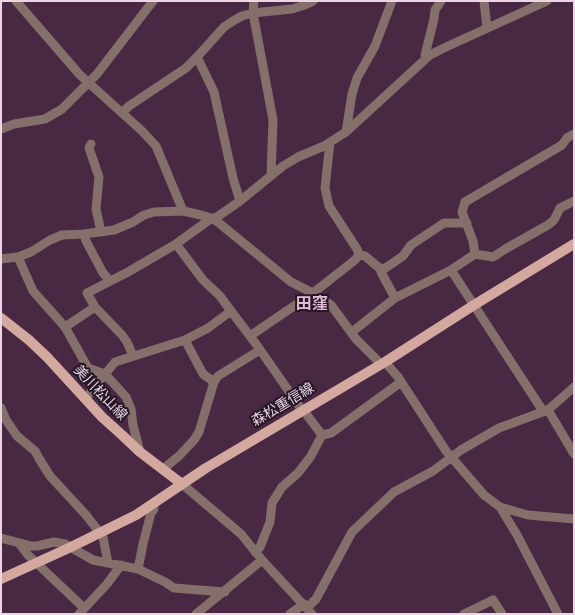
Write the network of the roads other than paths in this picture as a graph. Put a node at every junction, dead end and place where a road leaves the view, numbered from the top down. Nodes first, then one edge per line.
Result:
1 (16, 1) edge
2 (153, 1) edge
3 (254, 1) edge
4 (313, 1) edge
5 (392, 1) edge
6 (441, 1) edge
7 (484, 1) edge
8 (547, 1) edge
9 (253, 13) junction
10 (487, 28) junction
11 (198, 57) junction
12 (426, 58) junction
13 (88, 82) junction
14 (122, 113) junction
15 (1, 129) edge
16 (346, 132) junction
17 (574, 134) edge
18 (330, 142) junction
19 (91, 144) dead end
20 (271, 176) junction
21 (240, 201) junction
22 (574, 201) edge
23 (183, 211) junction
24 (212, 218) junction
25 (466, 223) junction
26 (101, 232) junction
27 (84, 234) junction
28 (176, 244) junction
29 (574, 244) edge
30 (475, 254) junction
31 (359, 255) junction
32 (18, 257) junction
33 (1, 259) edge
34 (381, 269) junction
35 (452, 270) junction
36 (110, 280) junction
37 (313, 293) junction
38 (395, 298) junction
39 (474, 305) junction
40 (95, 306) junction
41 (231, 311) junction
42 (1, 318) edge
43 (65, 326) junction
44 (352, 332) junction
45 (250, 336) junction
46 (185, 340) junction
47 (260, 350) junction
48 (132, 356) junction
49 (383, 363) junction
50 (105, 374) junction
51 (214, 382) junction
52 (401, 382) junction
53 (574, 387) edge
54 (85, 399) junction
55 (1, 408) edge
56 (302, 410) junction
57 (547, 411) junction
58 (322, 435) junction
59 (572, 444) edge
60 (140, 452) junction
61 (574, 454) edge
62 (451, 458) junction
63 (163, 469) junction
64 (182, 484) junction
65 (153, 504) junction
66 (500, 507) junction
67 (574, 519) edge
68 (100, 533) junction
69 (1, 538) edge
70 (19, 543) junction
71 (71, 547) junction
72 (255, 552) junction
73 (262, 560) junction
74 (38, 562) junction
75 (108, 563) junction
76 (121, 565) junction
77 (138, 569) junction
78 (1, 579) edge
79 (225, 592) junction
80 (81, 611) edge
81 (309, 611) edge
82 (196, 614) edge
83 (290, 614) edge
84 (464, 614) edge
85 (502, 614) edge
86 (558, 614) edge

1 - 13 street
2 - 13 street
3 - 9 street
4 - 9 street
5 - 16 street
6 - 12 street
7 - 10 street
8 - 10 street
9 - 11 street
9 - 20 street
10 - 12 street
11 - 14 street
11 - 21 street
12 - 16 street
13 - 14 street
13 - 15 street
14 - 23 street
16 - 18 street
17 - 25 street
18 - 20 street
18 - 31 street
19 - 26 street
20 - 21 street
21 - 24 street
22 - 30 street
23 - 24 street
23 - 26 street
24 - 28 street
24 - 37 street
25 - 30 street
25 - 34 street
26 - 27 street
27 - 32 street
27 - 36 street
28 - 36 street
28 - 41 street
29 - 39 main road, 森松重信線
30 - 35 street
31 - 34 street
31 - 37 street
32 - 33 street
32 - 43 street
34 - 38 street
35 - 38 street
35 - 39 street
36 - 40 street
37 - 44 street
37 - 45 street
38 - 44 street
39 - 49 main road, 森松重信線
39 - 57 street
40 - 43 street
40 - 48 street
41 - 45 street
41 - 46 street
42 - 54 main road, 美川松山線
43 - 50 street
44 - 49 street
45 - 47 street
46 - 48 street
46 - 51 street
47 - 51 street
47 - 56 street
48 - 50 street
49 - 52 street
49 - 56 main road, 森松重信線
50 - 54 street
50 - 60 street
51 - 63 street
52 - 58 street
52 - 62 street
53 - 57 street
54 - 60 main road, 美川松山線
55 - 68 street
56 - 58 street
56 - 64 main road, 森松重信線
57 - 59 street
57 - 62 street
58 - 72 street
59 - 61 street
60 - 63 main road, 美川松山線
62 - 66 street
62 - 81 street
63 - 64 main road, 美川松山線
64 - 65 main road, 森松重信線
64 - 72 street
65 - 68 main road, 森松重信線
65 - 77 street
66 - 67 street
66 - 86 street
68 - 71 main road, 森松重信線
68 - 75 street
69 - 70 street
70 - 71 street
70 - 74 street
71 - 74 main road, 森松重信線
71 - 75 street
72 - 73 street
73 - 79 street
73 - 81 street
74 - 78 main road, 森松重信線
74 - 80 street
75 - 76 street
76 - 77 street
76 - 80 street
77 - 79 street
79 - 82 street
81 - 83 street
84 - 85 street

